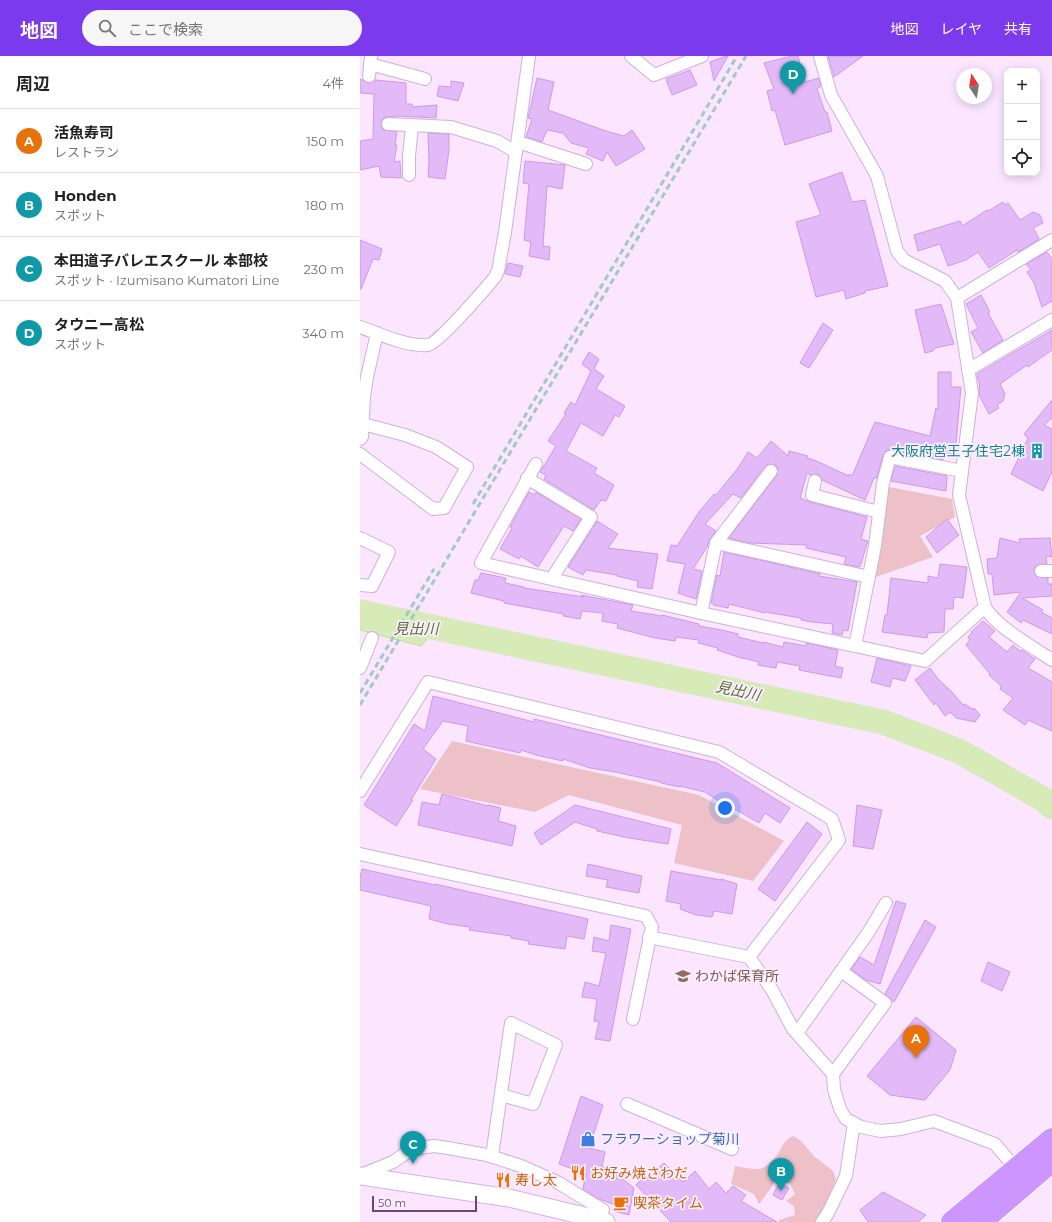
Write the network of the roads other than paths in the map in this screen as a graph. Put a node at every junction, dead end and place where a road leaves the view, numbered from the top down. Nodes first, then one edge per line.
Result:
1 (529, 56) edge
2 (631, 56) edge
3 (702, 56) edge
4 (820, 56) edge
5 (371, 60) edge
6 (368, 76) dead end
7 (425, 79) dead end
8 (388, 124) dead end
9 (412, 126) junction
10 (517, 147) junction
11 (586, 164) dead end
12 (409, 175) dead end
13 (1052, 240) edge
14 (957, 298) junction
15 (1052, 320) edge
16 (360, 327) edge
17 (377, 333) junction
18 (968, 370) junction
19 (363, 424) junction
20 (360, 439) edge
21 (360, 454) edge
22 (536, 464) dead end
23 (771, 471) dead end
24 (962, 471) junction
25 (528, 478) junction
26 (815, 481) dead end
27 (879, 512) junction
28 (360, 538) edge
29 (716, 543) junction
30 (869, 577) junction
31 (552, 578) junction
32 (360, 585) edge
33 (985, 607) junction
34 (701, 613) junction
35 (372, 638) dead end
36 (856, 646) junction
37 (1052, 660) edge
38 (360, 668) edge
39 (360, 791) edge
40 (360, 854) edge
41 (886, 903) dead end
42 (649, 937) junction
43 (749, 957) junction
44 (840, 971) junction
45 (633, 1020) dead end
46 (797, 1033) junction
47 (832, 1074) junction
48 (501, 1095) junction
49 (627, 1104) dead end
50 (854, 1123) junction
51 (1052, 1139) edge
52 (732, 1149) dead end
53 (492, 1156) junction
54 (1052, 1161) edge
55 (1016, 1169) junction
56 (360, 1176) edge
57 (604, 1216) edge
58 (822, 1222) edge
59 (952, 1222) edge
60 (981, 1222) edge

1 - 10 street
2 - 3 street
4 - 14 street
5 - 6 street
5 - 7 street
8 - 9 street
9 - 10 street
9 - 12 street
10 - 11 street
10 - 17 street
13 - 14 street
14 - 18 street
15 - 18 street
16 - 17 street
17 - 19 street
18 - 24 street
19 - 20 street
19 - 21 street
22 - 25 street
23 - 29 street
24 - 27 street
24 - 33 street
25 - 31 street
25 - 31 street
26 - 27 street
27 - 30 street
28 - 32 street
29 - 30 street
29 - 34 street
30 - 36 street
31 - 34 street
33 - 36 street
33 - 37 street
34 - 36 street
35 - 38 street
39 - 43 street
40 - 42 street
41 - 44 street
42 - 43 street
42 - 45 street
43 - 46 street
44 - 46 street
44 - 47 street
46 - 47 street
47 - 50 street
48 - 48 street
48 - 53 street
49 - 52 street
50 - 55 street
50 - 58 street
51 - 55 highway
53 - 56 street
53 - 57 street
54 - 60 highway
55 - 59 highway
56 - 57 main road

